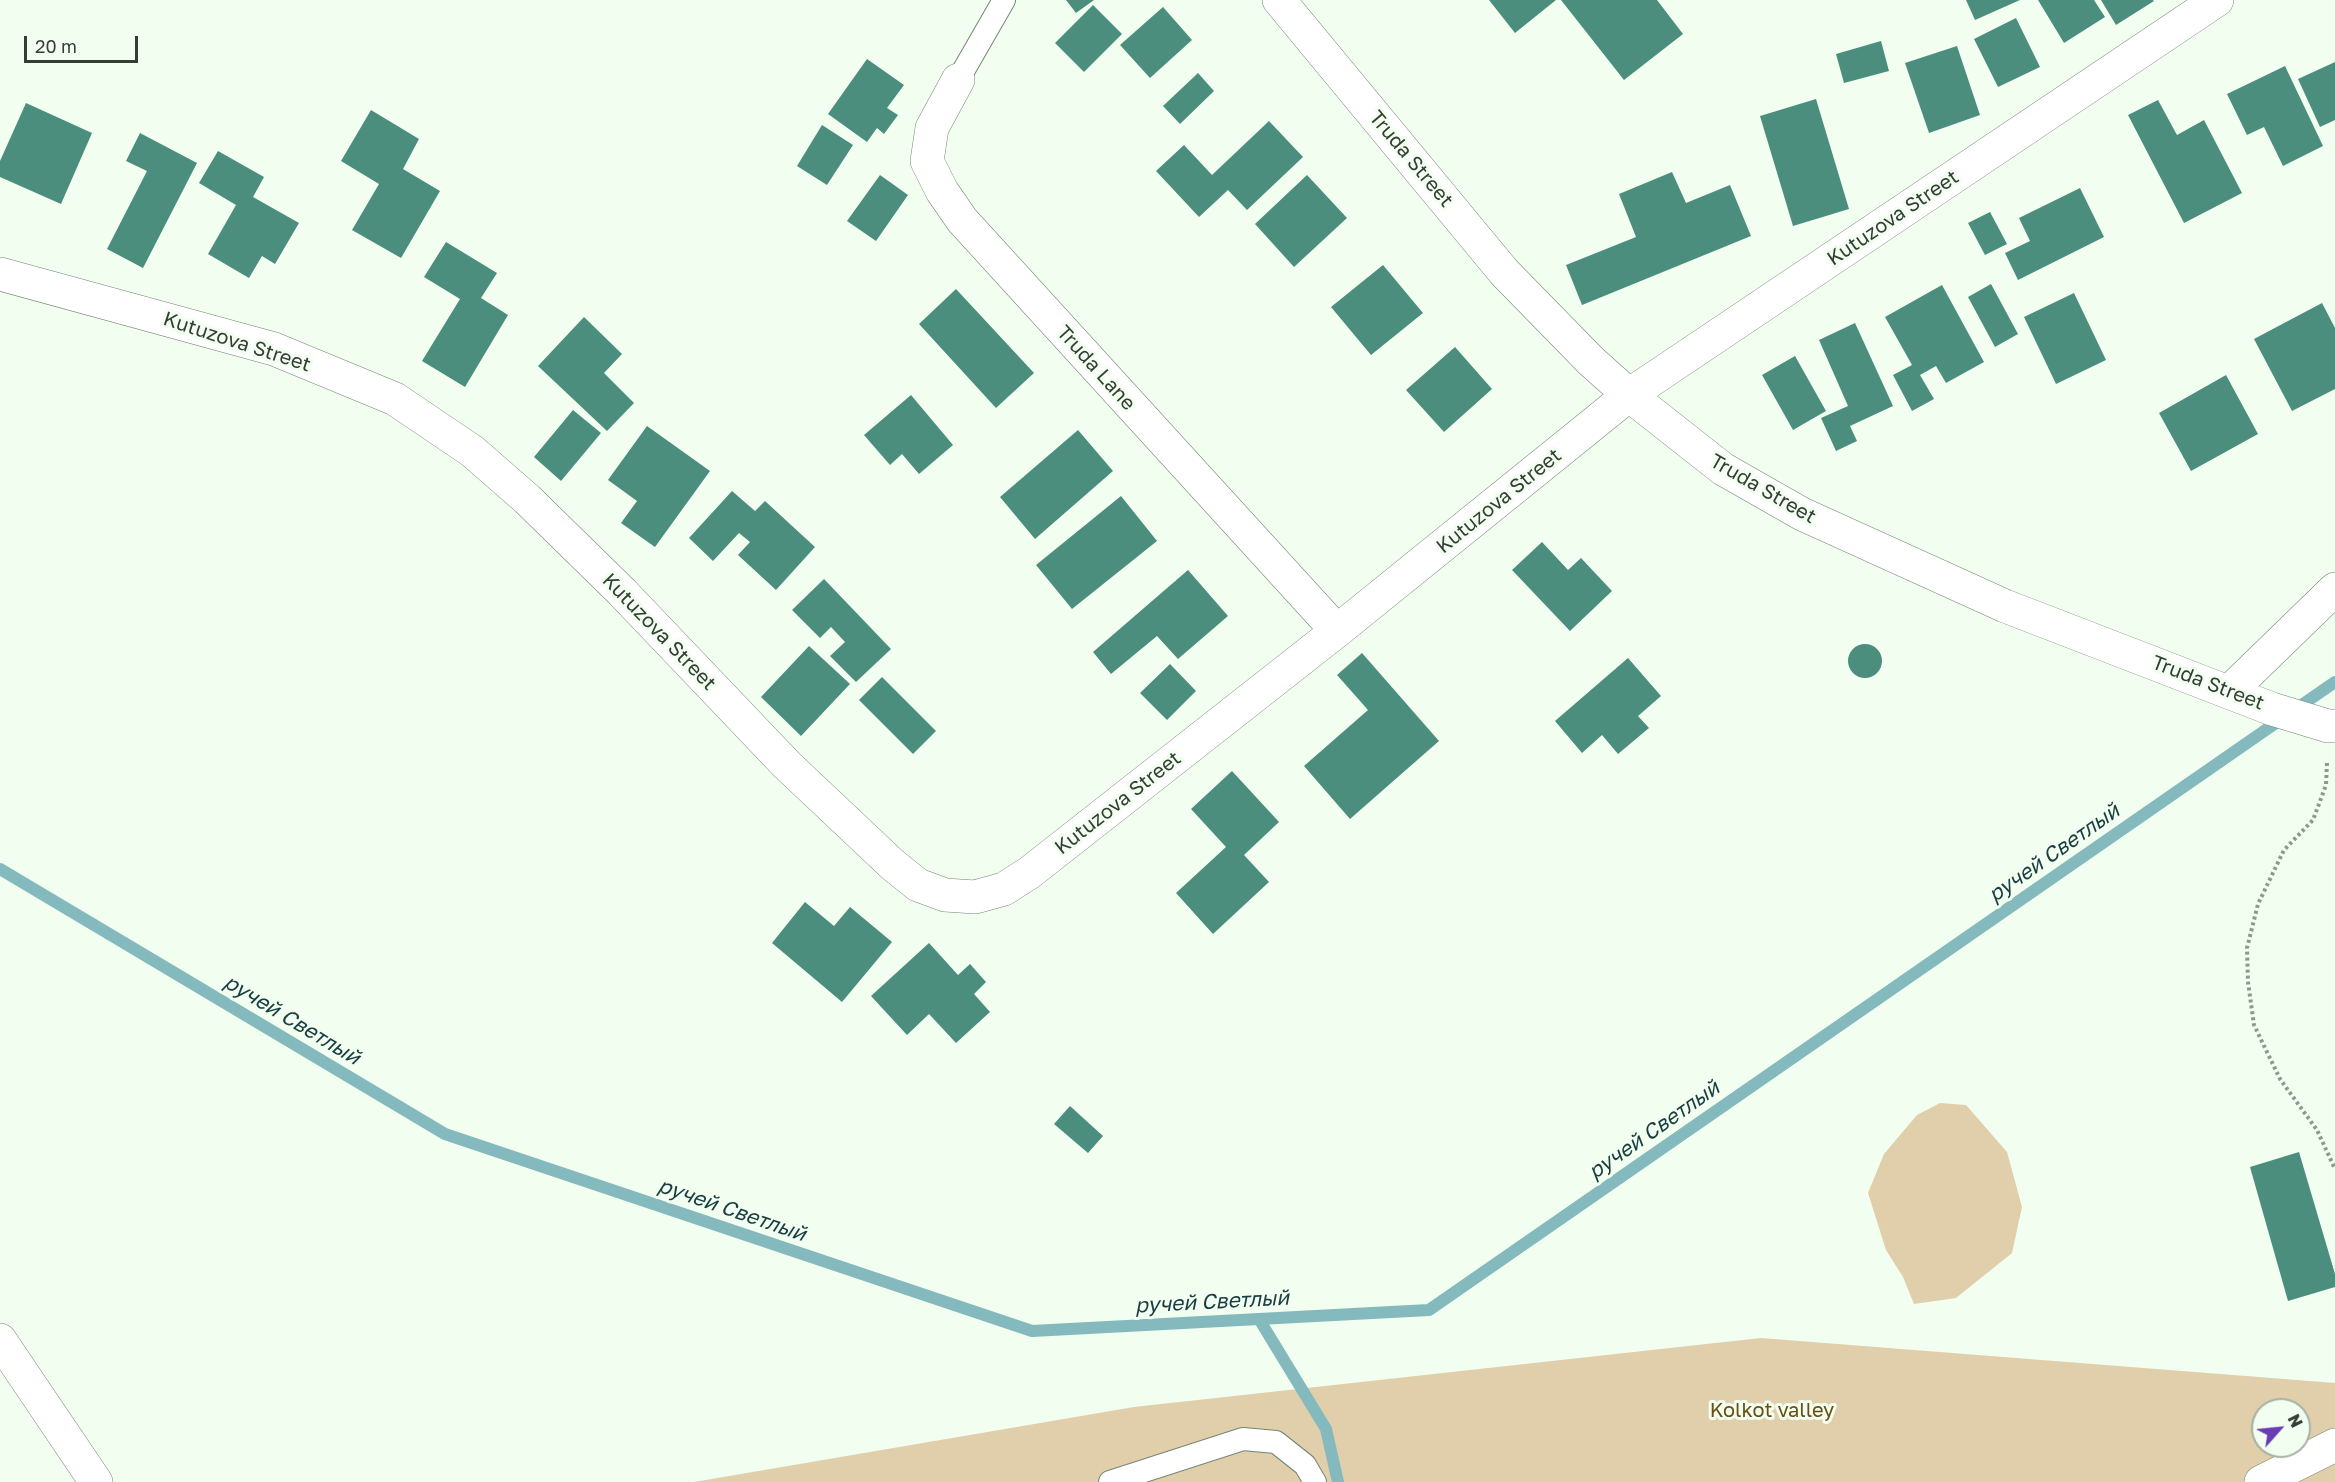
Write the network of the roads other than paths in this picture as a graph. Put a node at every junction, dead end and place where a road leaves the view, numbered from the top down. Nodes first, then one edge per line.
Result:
1 (1004, 0) edge
2 (1279, 0) edge
3 (2217, 0) edge
4 (958, 80) joint
5 (0, 274) edge
6 (1629, 396) junction
7 (2335, 589) edge
8 (1337, 631) junction
9 (2230, 691) junction
10 (2326, 725) edge
11 (0, 1340) edge
12 (2335, 1445) edge
13 (96, 1482) edge
14 (1110, 1482) edge
15 (1315, 1482) edge
16 (2261, 1482) edge

1 - 4 lane
2 - 6 street, Truda Street
3 - 6 street, Kutuzova Street
4 - 8 street, Truda Lane
5 - 8 street, Kutuzova Street
6 - 8 street, Kutuzova Street
6 - 9 street, Truda Street
7 - 9 street
9 - 10 street, Truda Street
11 - 13 street
12 - 16 street
14 - 15 lane

